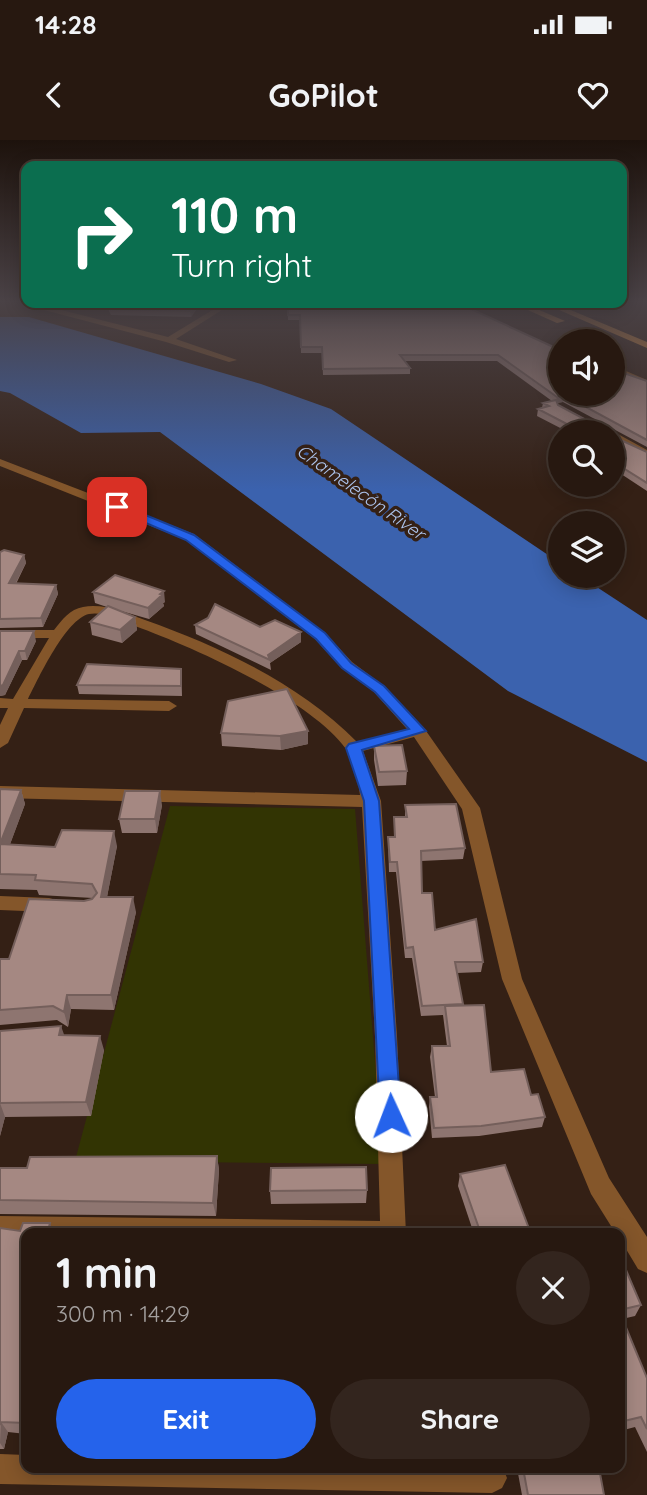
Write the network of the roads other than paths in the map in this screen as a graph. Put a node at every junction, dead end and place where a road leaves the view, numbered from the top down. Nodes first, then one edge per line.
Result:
1 (625, 374) edge
2 (647, 383) edge
3 (625, 442) edge
4 (647, 454) edge
5 (0, 462) edge
6 (0, 634) edge
7 (60, 634) junction
8 (8, 703) edge
9 (169, 706) dead end
10 (418, 731) junction
11 (0, 743) edge
12 (354, 748) junction
13 (0, 792) edge
14 (372, 801) junction
15 (0, 903) edge
16 (62, 905) edge
17 (0, 1227) edge
18 (56, 1228) edge
19 (393, 1228) edge
20 (647, 1261) edge
21 (0, 1469) edge
22 (21, 1469) edge
23 (179, 1473) edge
24 (493, 1480) edge

1 - 2 street
3 - 4 street
5 - 10 street
6 - 7 street
7 - 8 street
7 - 12 street
8 - 9 street
8 - 11 street
10 - 12 street
10 - 20 street
12 - 14 street
13 - 14 street
14 - 19 street
15 - 16 street
17 - 18 street
21 - 22 street
23 - 24 street

